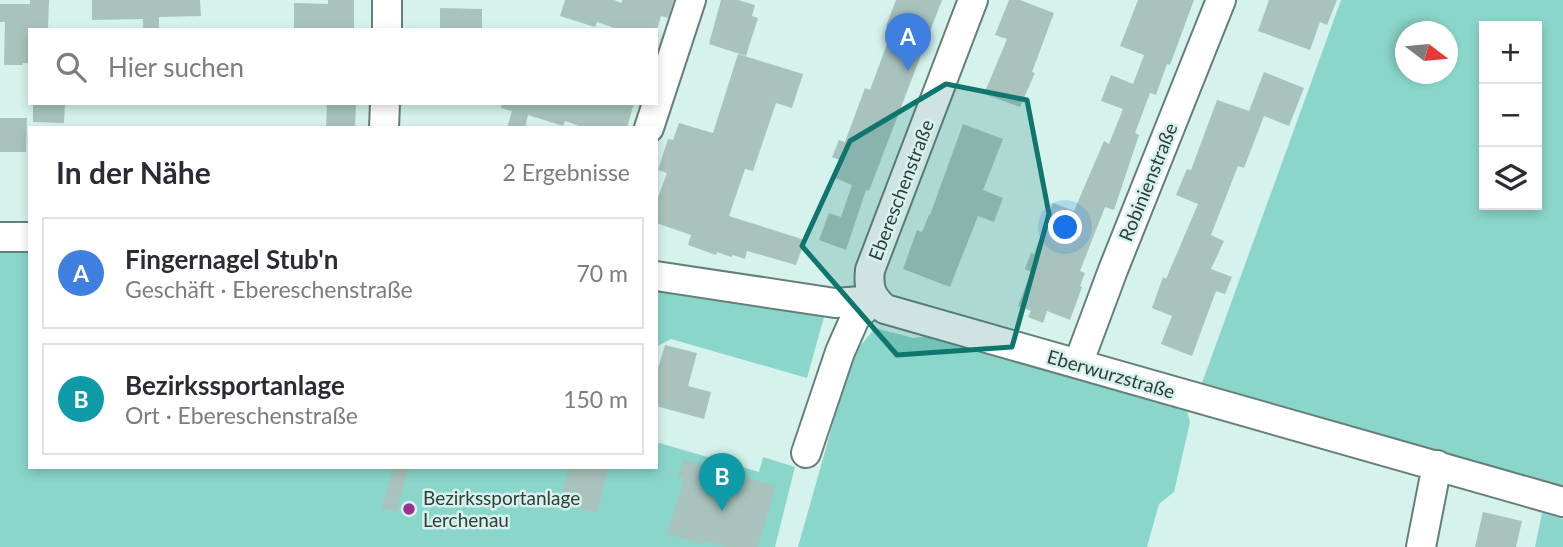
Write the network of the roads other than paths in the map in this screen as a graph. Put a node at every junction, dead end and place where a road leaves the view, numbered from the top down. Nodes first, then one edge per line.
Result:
1 (387, 0) edge
2 (691, 0) edge
3 (973, 0) edge
4 (1221, 0) edge
5 (387, 28) edge
6 (658, 101) edge
7 (385, 105) edge
8 (657, 105) edge
9 (384, 126) edge
10 (650, 126) edge
11 (0, 237) edge
12 (28, 237) edge
13 (658, 276) edge
14 (874, 299) junction
15 (1078, 364) junction
16 (806, 453) dead end
17 (1437, 465) junction
18 (1563, 502) edge
19 (1421, 547) edge

1 - 5 street
2 - 6 street
3 - 14 street, Ebereschenstraße
4 - 15 street, Robinienstraße
7 - 9 street
8 - 10 street
11 - 12 street
13 - 14 street
14 - 15 street, Eberwurzstraße
14 - 16 street
15 - 17 street, Eberwurzstraße
17 - 18 street, Eberwurzstraße
17 - 19 street

